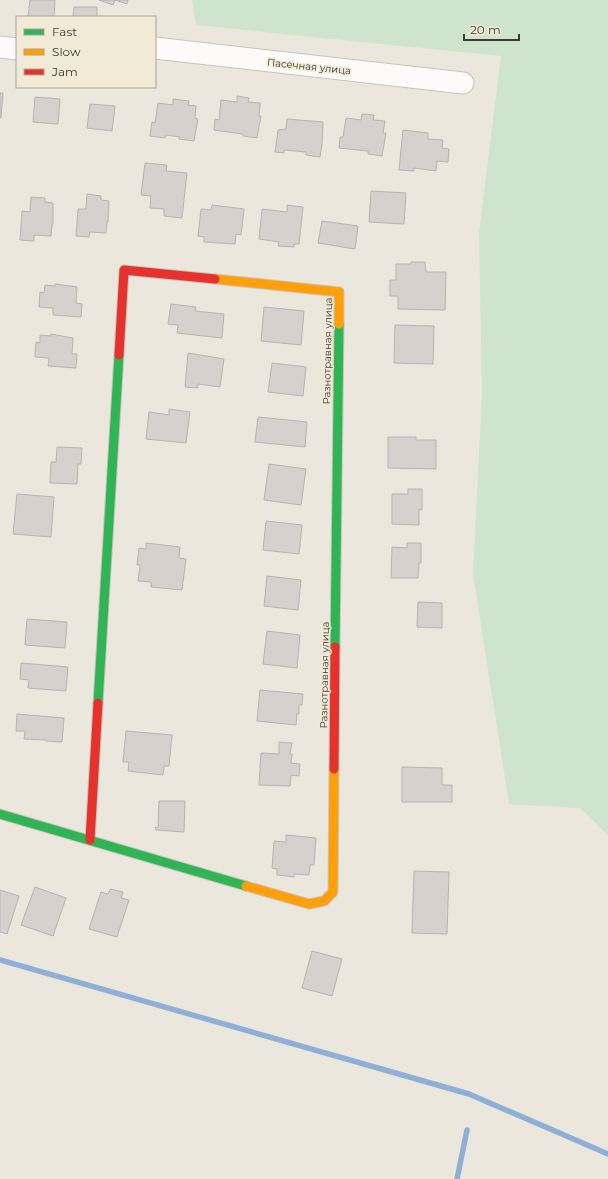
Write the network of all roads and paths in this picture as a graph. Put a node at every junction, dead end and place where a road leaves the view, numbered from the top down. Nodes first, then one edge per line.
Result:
1 (0, 47) edge
2 (156, 48) edge
3 (16, 49) edge
4 (464, 84) dead end
5 (0, 814) edge
6 (90, 840) junction

1 - 3 street
2 - 4 street, Пасечная улица
5 - 6 street, Разнотравная улица
6 - 6 street, Разнотравная улица

